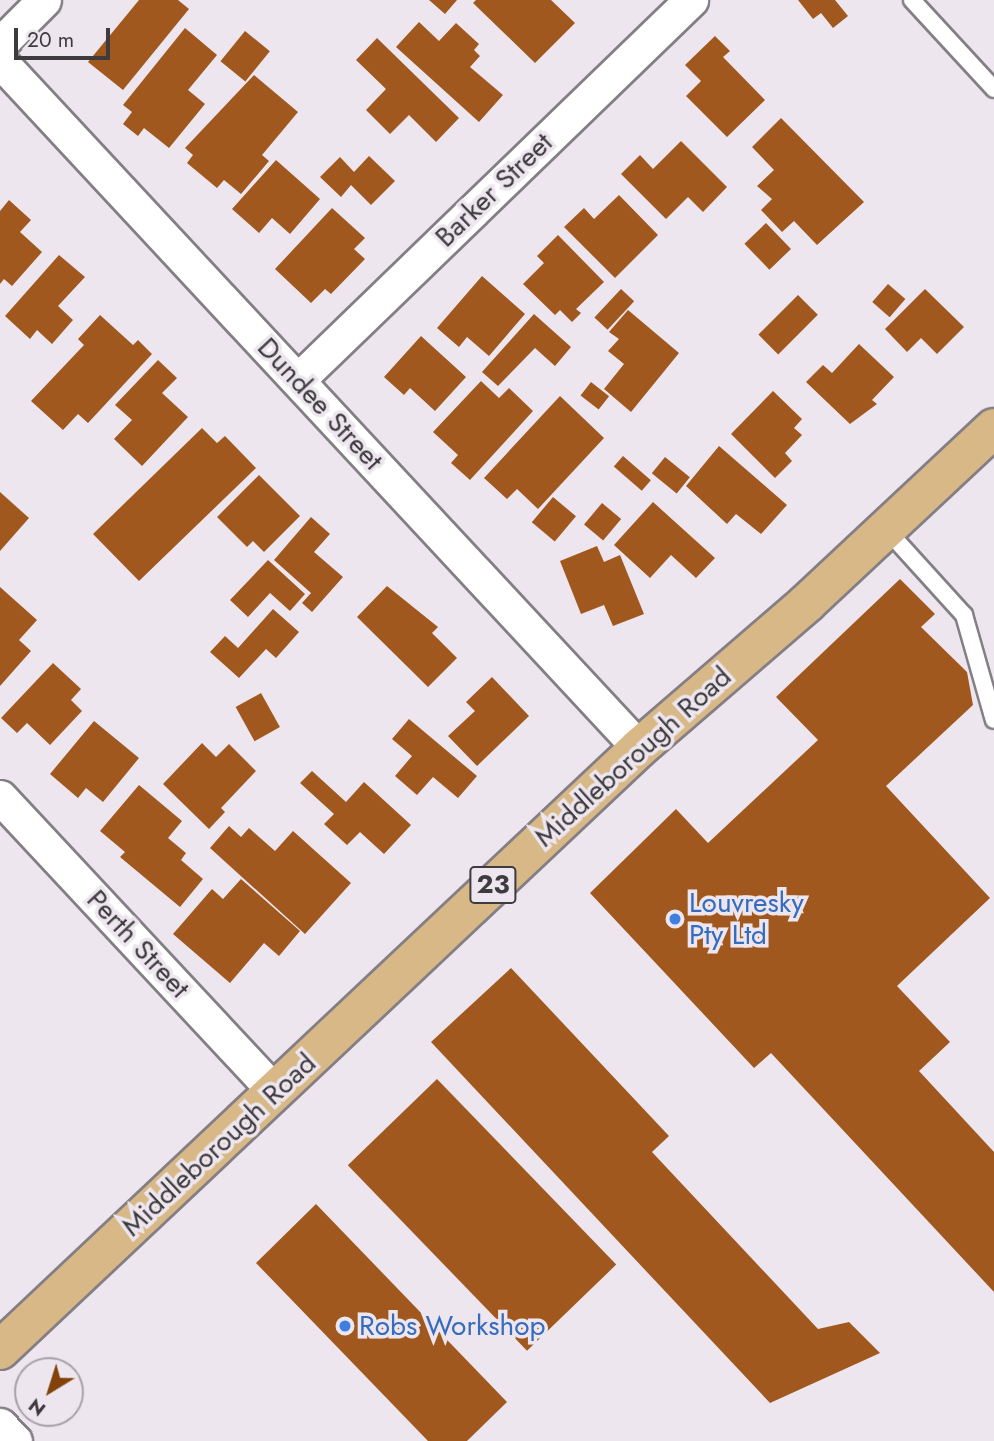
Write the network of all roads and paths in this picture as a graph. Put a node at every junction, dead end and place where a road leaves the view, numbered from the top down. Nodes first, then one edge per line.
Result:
1 (44, 0) edge
2 (691, 0) edge
3 (913, 0) edge
4 (0, 44) edge
5 (0, 61) edge
6 (994, 89) edge
7 (298, 380) junction
8 (994, 428) edge
9 (886, 529) junction
10 (994, 720) edge
11 (639, 748) junction
12 (0, 797) edge
13 (275, 1092) junction
14 (0, 1350) edge
15 (0, 1424) edge
16 (16, 1441) edge

1 - 4 street
2 - 7 street, Barker Street
3 - 6 lane
5 - 7 street, Dundee Street
7 - 11 street, Dundee Street
8 - 9 main road, Middleborough Road / 23
9 - 10 lane
9 - 11 main road, Middleborough Road / 23
11 - 13 main road, Middleborough Road / 23
12 - 13 street, Perth Street
13 - 14 main road, Middleborough Road / 23
15 - 16 street

